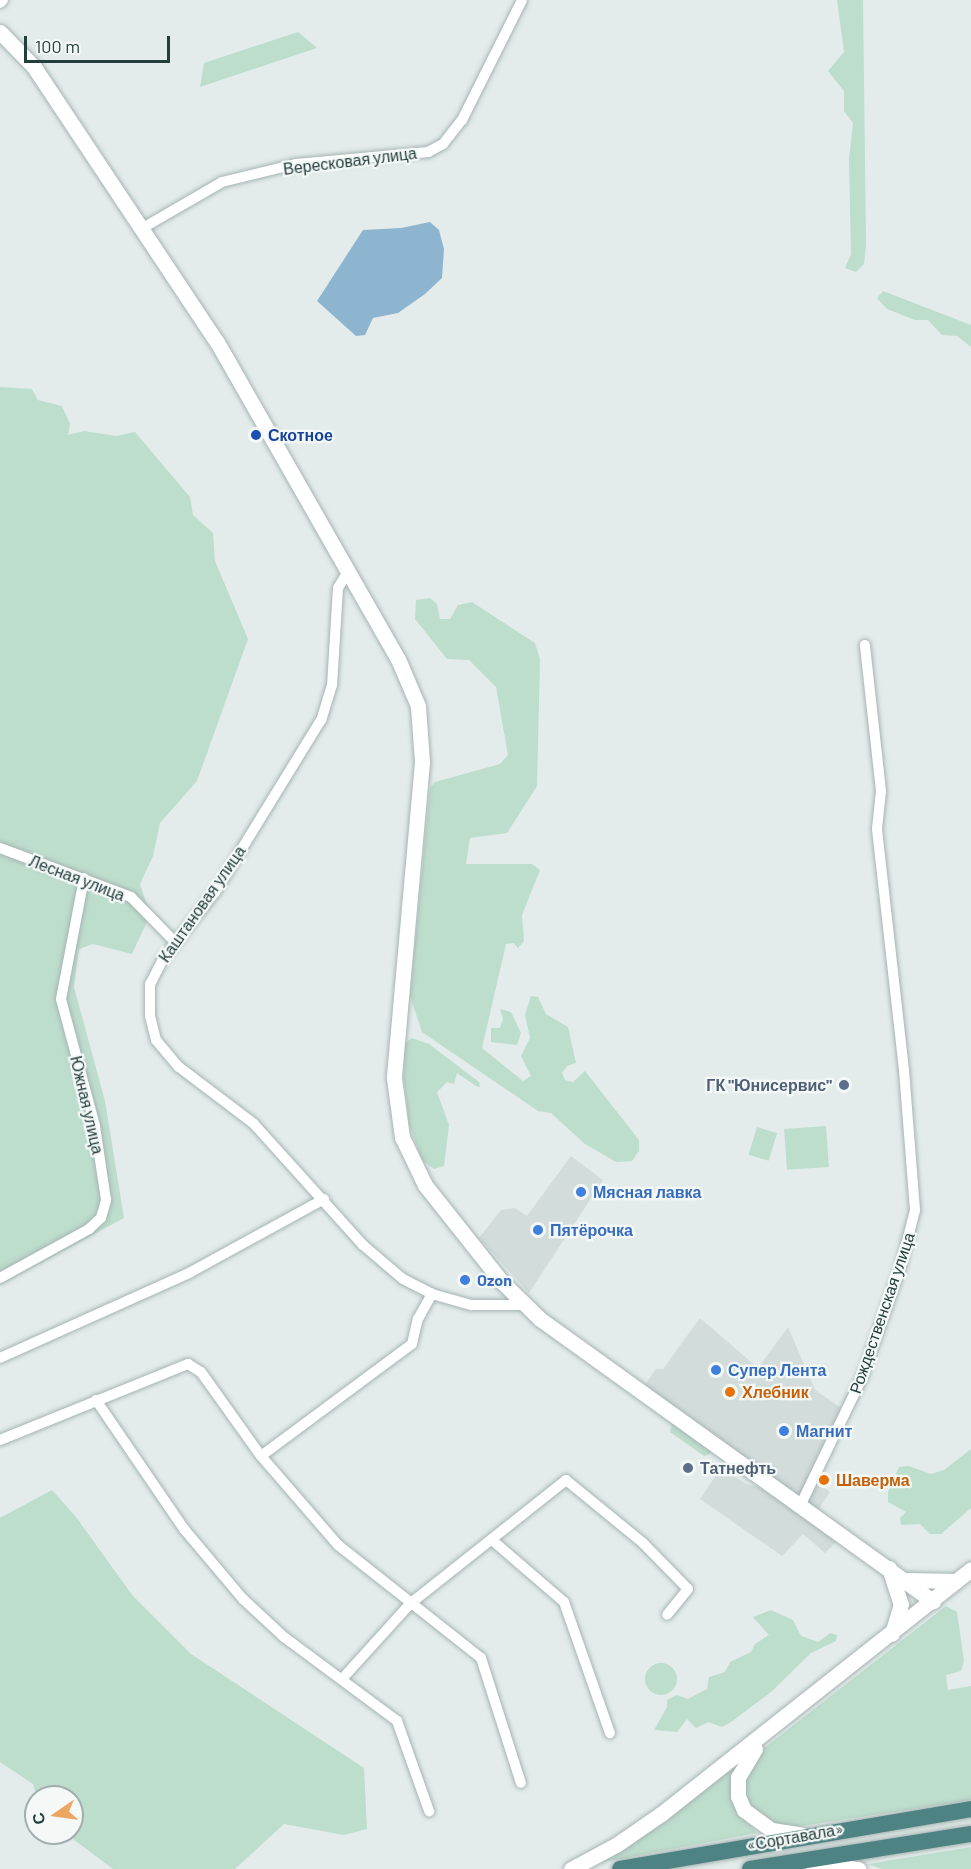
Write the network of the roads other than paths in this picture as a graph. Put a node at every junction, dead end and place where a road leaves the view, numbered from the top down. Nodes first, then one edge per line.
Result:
1 (3, 0) edge
2 (522, 0) edge
3 (0, 3) edge
4 (0, 32) edge
5 (141, 229) junction
6 (347, 573) junction
7 (865, 645) dead end
8 (0, 848) edge
9 (84, 878) junction
10 (174, 941) junction
11 (324, 1199) junction
12 (0, 1278) edge
13 (432, 1294) junction
14 (524, 1305) junction
15 (0, 1358) edge
16 (96, 1400) junction
17 (0, 1440) edge
18 (261, 1456) junction
19 (801, 1504) junction
20 (492, 1540) junction
21 (887, 1566) junction
22 (971, 1569) edge
23 (906, 1580) junction
24 (956, 1581) junction
25 (933, 1601) junction
26 (411, 1603) junction
27 (667, 1615) dead end
28 (892, 1634) junction
29 (342, 1679) junction
30 (610, 1733) dead end
31 (768, 1733) junction
32 (521, 1783) dead end
33 (971, 1809) edge
34 (429, 1811) dead end
35 (971, 1834) edge
36 (802, 1835) junction
37 (796, 1861) junction
38 (570, 1869) edge
39 (620, 1869) edge
40 (750, 1869) edge
41 (858, 1869) edge

1 - 3 street
2 - 5 street, Вересковая улица
4 - 5 main road
5 - 6 main road
6 - 10 street, Каштановая улица
6 - 14 main road
7 - 19 street, Рождественская улица
8 - 9 street, Лесная улица
9 - 10 street, Лесная улица
9 - 12 street, Южная улица
10 - 11 street, Каштановая улица
11 - 13 street, Каштановая улица
11 - 15 street
13 - 14 street, Каштановая улица
13 - 18 street
14 - 19 main road
16 - 17 street
16 - 18 street
16 - 29 street
18 - 26 street
19 - 21 main road
20 - 26 street
20 - 27 street
20 - 30 street
21 - 23 main road
21 - 28 main road
22 - 24 main road
23 - 24 main road
23 - 25 main road
24 - 25 main road
25 - 28 main road
26 - 29 street
26 - 32 street
28 - 31 main road
29 - 34 street
31 - 36 main road
31 - 38 main road
33 - 36 highway, «Сортавала»
35 - 37 highway, «Сортавала»
36 - 39 highway, «Сортавала»
37 - 40 highway, «Сортавала»
37 - 41 main road

